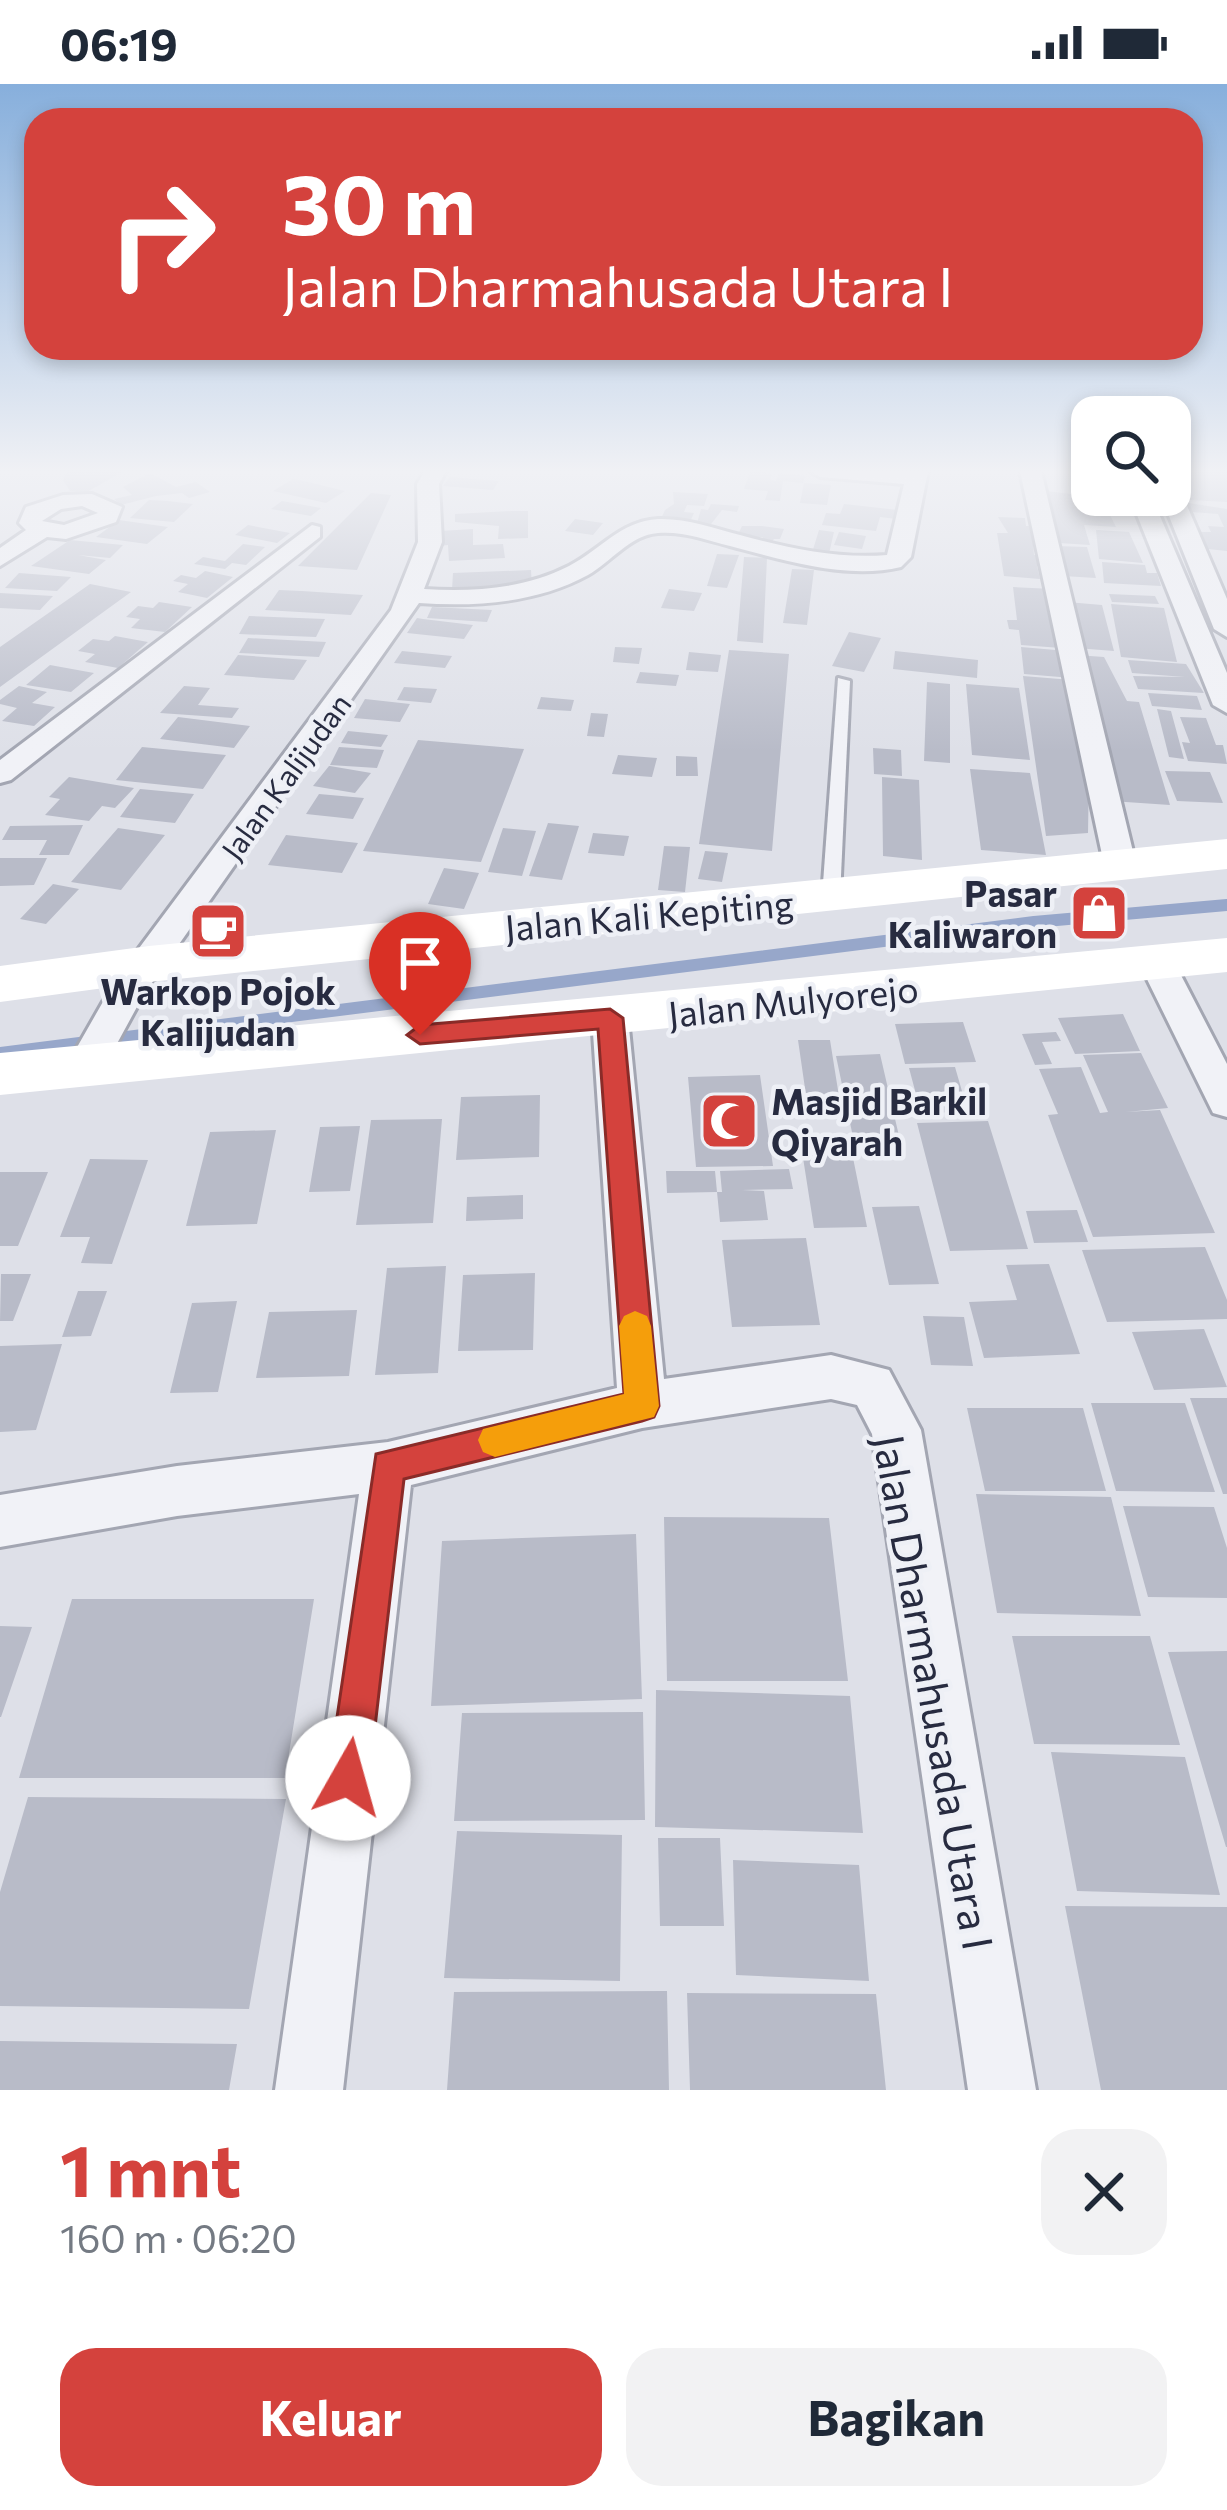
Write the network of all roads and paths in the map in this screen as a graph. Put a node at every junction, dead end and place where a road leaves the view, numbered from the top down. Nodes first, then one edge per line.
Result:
1 (270, 565) edge
2 (421, 565) edge
3 (589, 565) edge
4 (1051, 565) edge
5 (1169, 565) edge
6 (1200, 565) edge
7 (410, 595) junction
8 (1227, 629) edge
9 (843, 681) dead end
10 (1227, 704) edge
11 (0, 774) edge
12 (1227, 854) edge
13 (1120, 864) junction
14 (831, 897) junction
15 (1227, 956) edge
16 (1157, 963) junction
17 (139, 976) junction
18 (0, 984) edge
19 (610, 1018) junction
20 (89, 1058) junction
21 (0, 1074) edge
22 (1227, 1102) edge
23 (642, 1406) junction
24 (388, 1466) junction
25 (12, 1520) edge
26 (309, 2090) edge
27 (1002, 2090) edge

1 - 11 street
2 - 7 street, Jalan Kalijudan
3 - 7 street
4 - 13 street
5 - 10 street
6 - 8 street
7 - 17 street, Jalan Kalijudan
9 - 14 lane
12 - 13 main road, Jalan Kali Kepiting
13 - 14 main road, Jalan Kali Kepiting
14 - 17 main road, Jalan Kali Kepiting
15 - 16 main road, Jalan Mulyorejo
16 - 19 main road, Jalan Mulyorejo
16 - 22 street
17 - 18 main road, Jalan Kali Kepiting
17 - 20 street, Jalan Kalijudan
19 - 20 main road, Jalan Mulyorejo
19 - 23 street
20 - 21 main road, Jalan Mulyorejo
23 - 24 street, Jalan Dharmahusada Utara I
23 - 27 street, Jalan Dharmahusada Utara I
24 - 25 street, Jalan Dharmahusada Utara I
24 - 26 street

